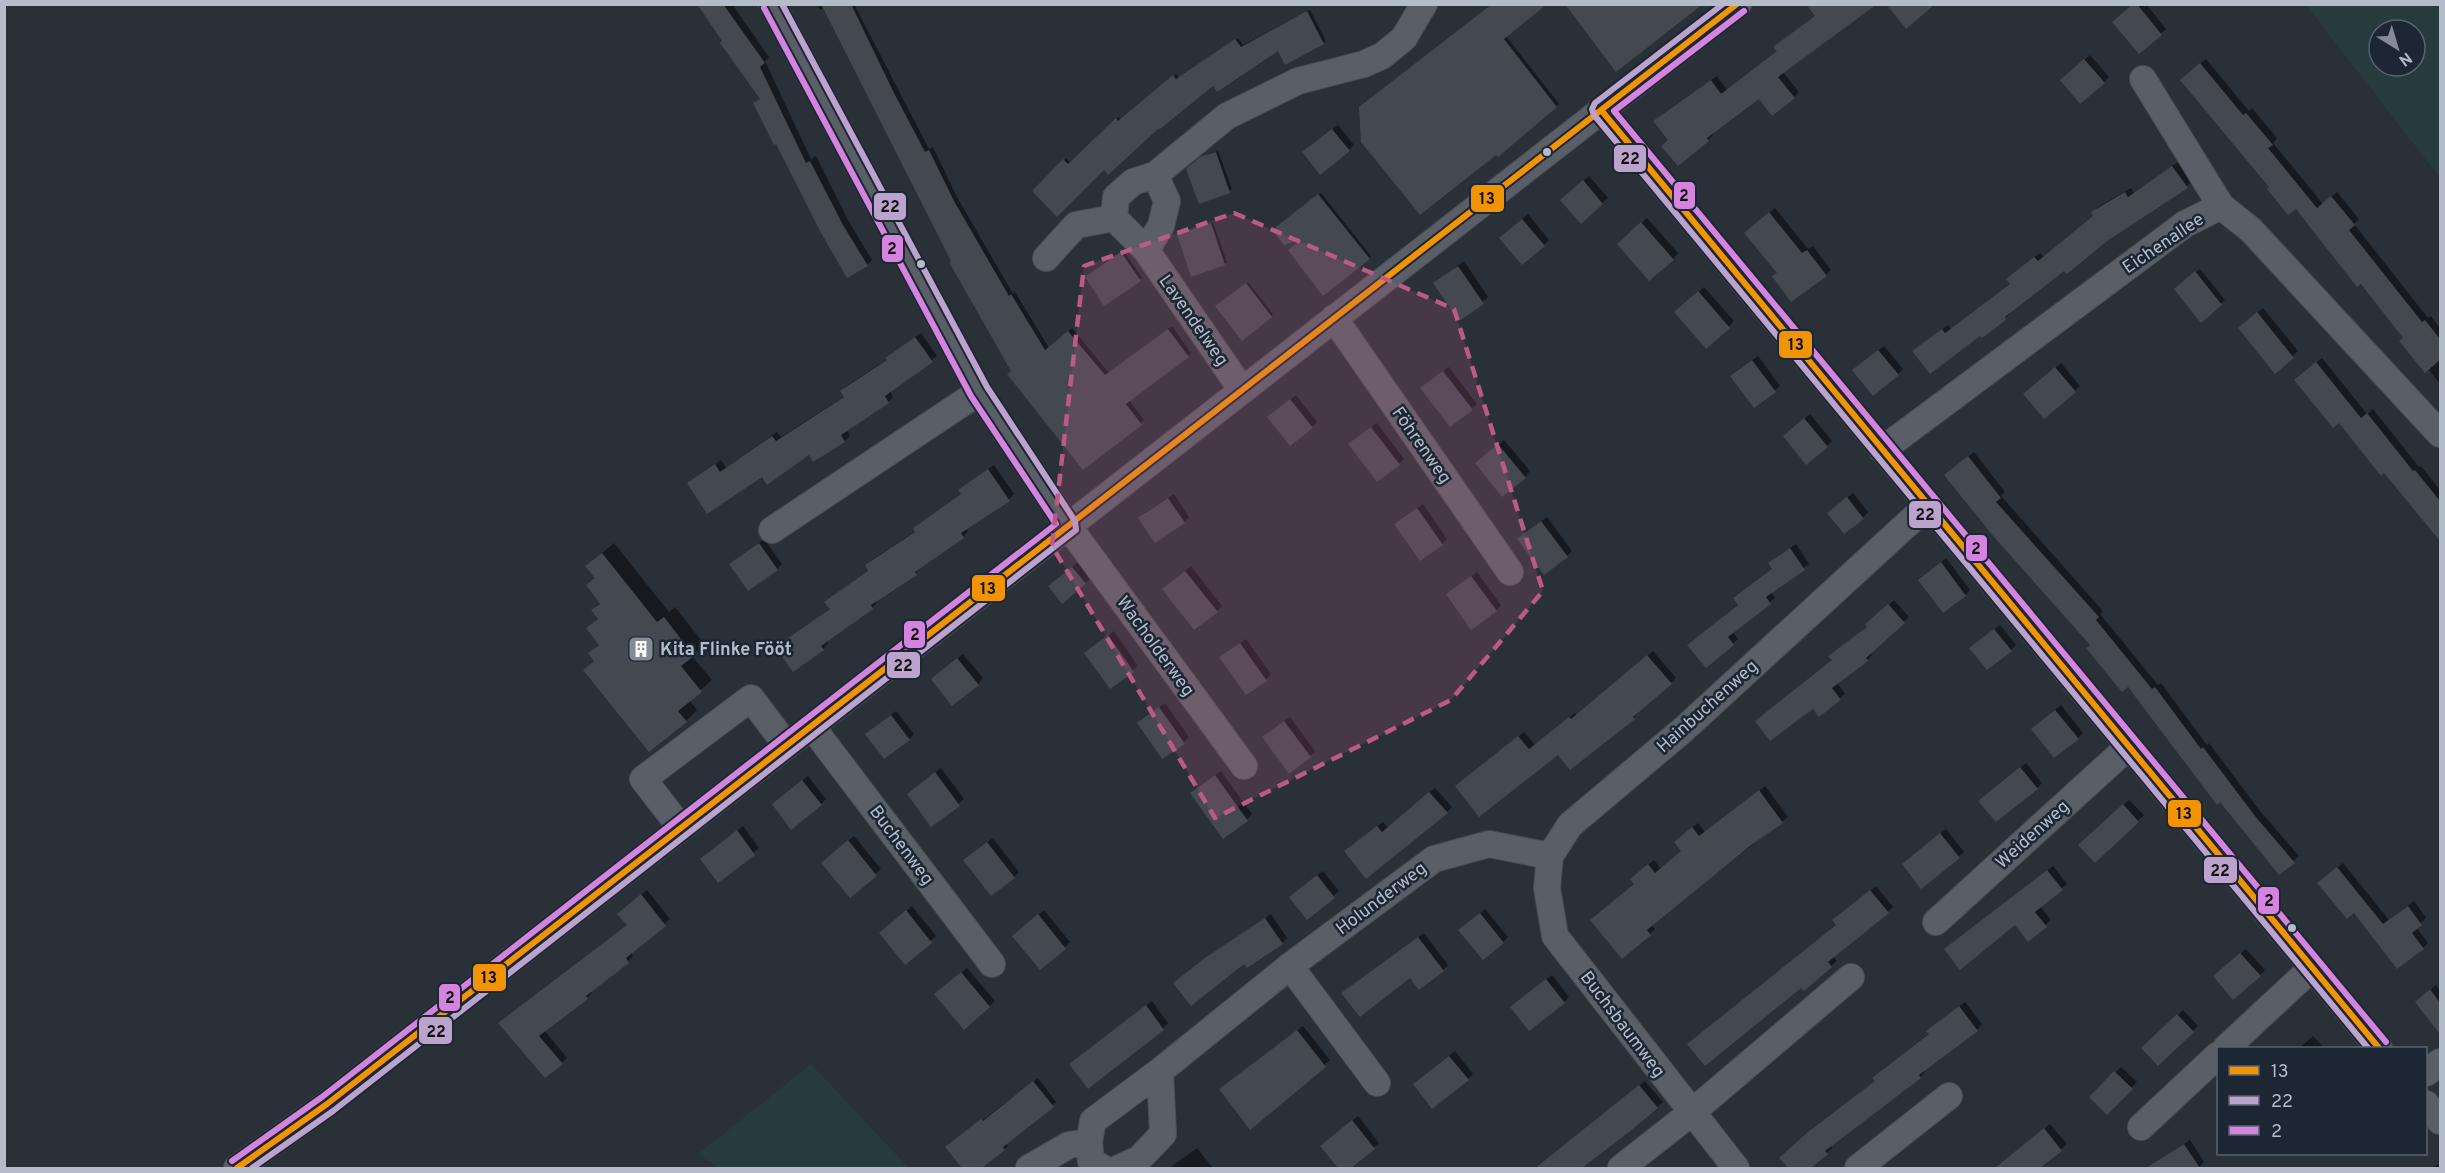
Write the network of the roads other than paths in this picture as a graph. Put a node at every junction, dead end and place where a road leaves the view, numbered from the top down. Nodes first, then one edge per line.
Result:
1 (772, 4) edge
2 (1424, 4) edge
3 (1731, 7) edge
4 (2143, 79) dead end
5 (1601, 111) junction
6 (1155, 175) junction
7 (2221, 206) junction
8 (1114, 218) junction
9 (1146, 250) junction
10 (1046, 258) dead end
11 (1334, 318) junction
12 (1242, 390) junction
13 (979, 392) junction
14 (2440, 434) edge
15 (1882, 450) junction
16 (1928, 505) junction
17 (1068, 526) junction
18 (771, 530) dead end
19 (1510, 572) dead end
20 (812, 727) junction
21 (787, 746) junction
22 (2128, 747) junction
23 (1244, 766) dead end
24 (681, 828) junction
25 (1550, 856) junction
26 (1936, 922) dead end
27 (1555, 936) joint
28 (992, 964) dead end
29 (1290, 966) junction
30 (2312, 968) junction
31 (1851, 977) dead end
32 (2227, 1047) edge
33 (2378, 1047) edge
34 (2217, 1056) edge
35 (2440, 1062) edge
36 (1160, 1071) junction
37 (2427, 1072) edge
38 (1377, 1083) dead end
39 (1949, 1096) dead end
40 (2427, 1105) edge
41 (1691, 1113) junction
42 (2440, 1121) edge
43 (2141, 1127) dead end
44 (1089, 1142) junction
45 (237, 1168) edge
46 (1029, 1168) edge
47 (1103, 1168) edge
48 (1119, 1168) edge
49 (1621, 1168) edge
50 (1736, 1168) edge
51 (1858, 1168) edge

1 - 13 street, Wacholderweg
2 - 6 street
3 - 5 street
4 - 7 street
5 - 11 street
5 - 15 street
6 - 8 street
6 - 9 street
7 - 14 street, Eichenallee
7 - 15 street, Eichenallee
8 - 9 street, Lavendelweg
8 - 10 street
9 - 12 street, Lavendelweg
11 - 12 street
11 - 19 street, Föhrenweg
12 - 17 street
13 - 17 street, Wacholderweg
13 - 18 street
15 - 16 street
16 - 22 street
16 - 25 street, Hainbuchenweg
17 - 20 street
17 - 23 street, Wacholderweg
20 - 21 street
20 - 28 street, Buchenweg
21 - 24 street
21 - 24 street
22 - 26 street, Weidenweg
22 - 30 street
24 - 45 street
25 - 27 street, Hainbuchenweg
25 - 29 street, Holunderweg
27 - 41 street, Buchsbaumweg
29 - 36 street, Holunderweg
29 - 38 street
30 - 32 street
30 - 33 street
31 - 41 street
34 - 43 street
35 - 37 street
36 - 44 street, Holunderweg
36 - 48 street
39 - 51 street
40 - 42 street
41 - 49 street
41 - 50 street, Buchsbaumweg
44 - 46 street
44 - 47 street

